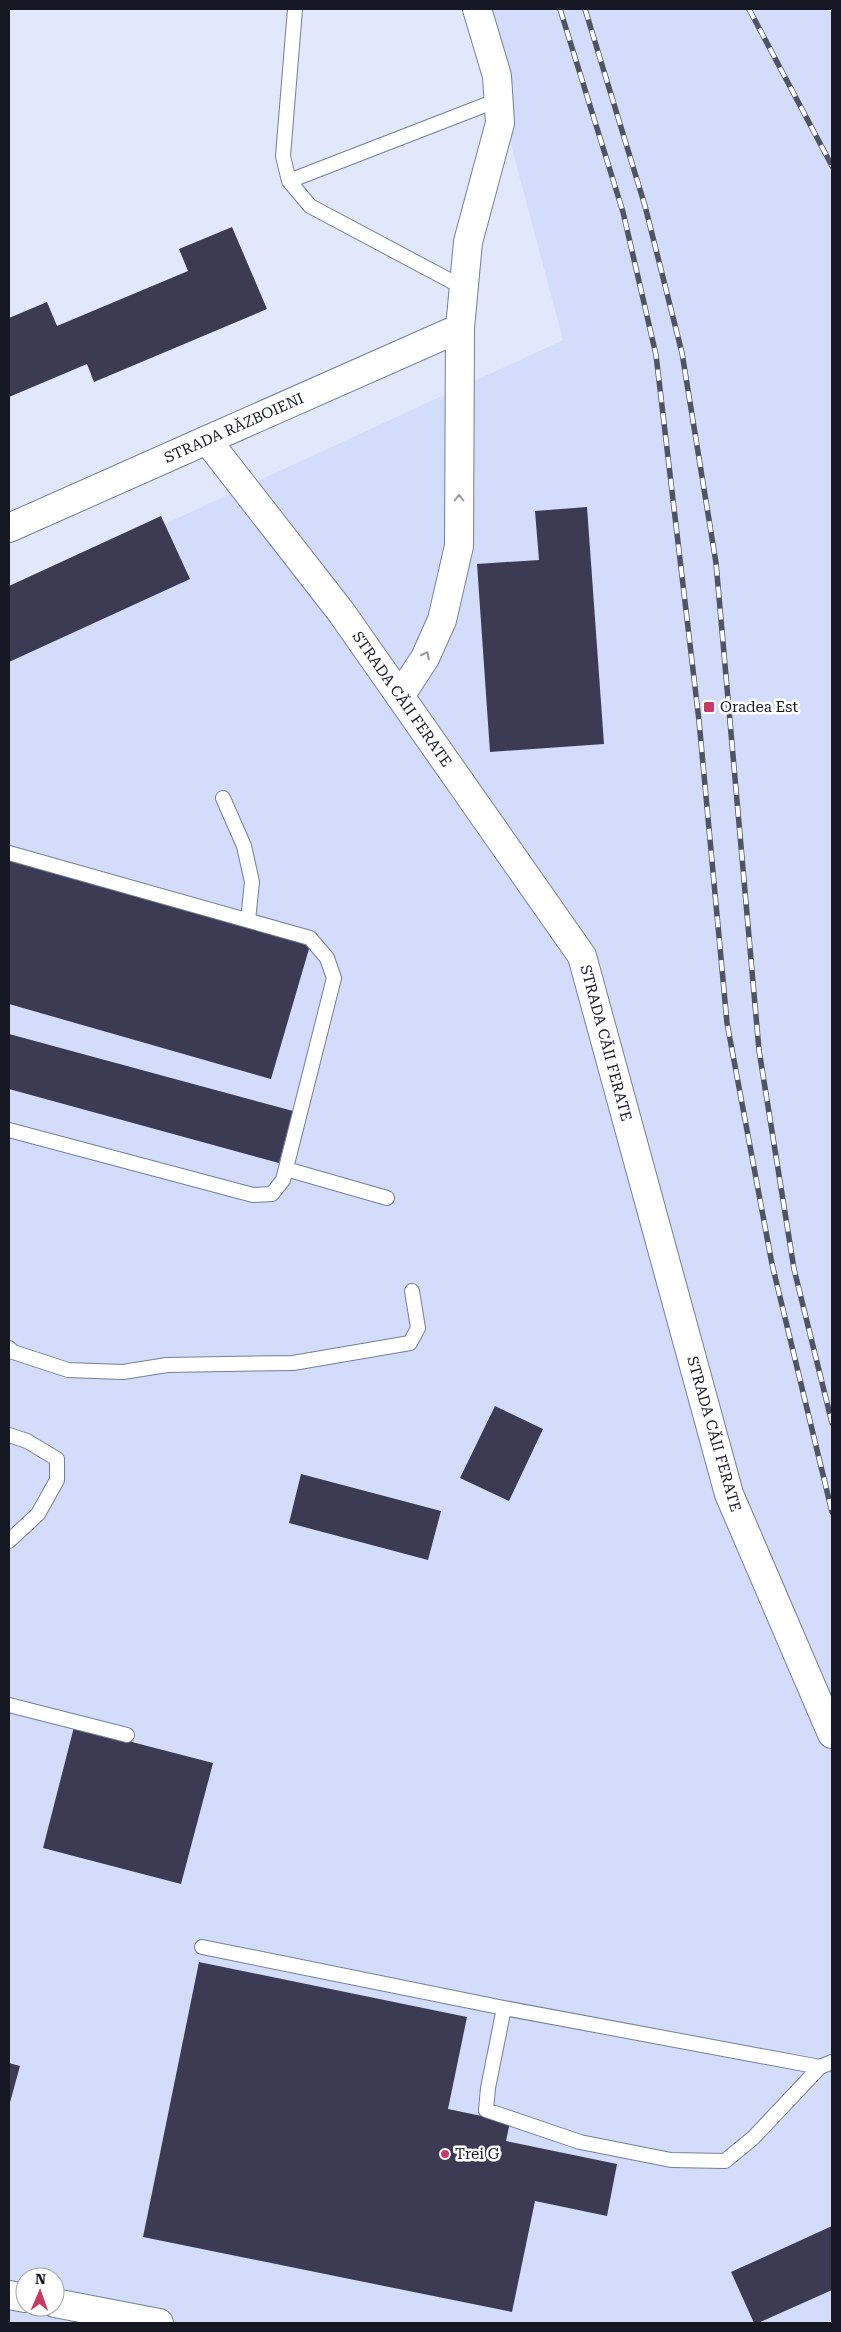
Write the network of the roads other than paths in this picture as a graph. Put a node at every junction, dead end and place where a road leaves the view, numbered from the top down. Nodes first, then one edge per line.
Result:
1 (295, 9) edge
2 (477, 9) edge
3 (498, 100) junction
4 (289, 181) junction
5 (464, 288) junction
6 (460, 328) junction
7 (207, 440) junction
8 (9, 528) edge
9 (400, 696) junction
10 (224, 798) dead end
11 (9, 853) edge
12 (248, 920) junction
13 (9, 1130) edge
14 (286, 1169) junction
15 (387, 1198) dead end
16 (412, 1292) dead end
17 (9, 1348) edge
18 (9, 1435) edge
19 (9, 1541) edge
20 (9, 1705) edge
21 (127, 1734) dead end
22 (832, 1734) edge
23 (202, 1946) dead end
24 (504, 2008) junction
25 (826, 2064) edge
26 (65, 2305) edge
27 (159, 2323) edge

1 - 4 lane
2 - 3 street
3 - 4 lane
3 - 5 street
4 - 5 lane
5 - 6 street
6 - 7 street, STRADA RĂZBOIENI
9 -> 6 street
7 - 8 street, STRADA RĂZBOIENI
7 - 9 street, STRADA CĂII FERATE
9 - 22 street, STRADA CĂII FERATE
10 - 12 lane
11 - 12 lane
12 - 14 lane
13 - 14 lane
14 - 15 lane
16 - 17 lane
18 - 19 lane
20 - 21 lane
23 - 24 lane
24 - 25 lane
24 - 25 lane
26 - 27 street

